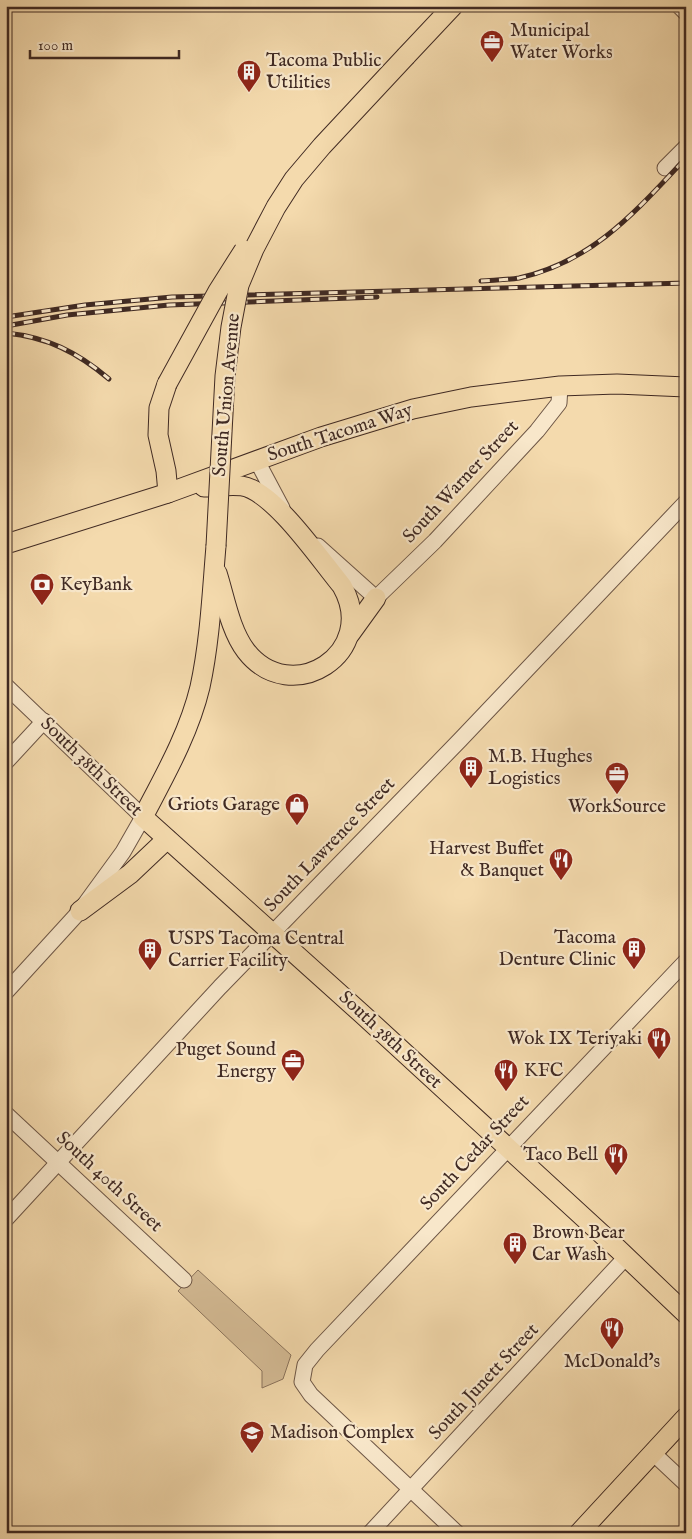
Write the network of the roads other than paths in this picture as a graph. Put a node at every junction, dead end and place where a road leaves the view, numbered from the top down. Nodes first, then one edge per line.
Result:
1 (453, 6) edge
2 (679, 6) edge
3 (686, 13) edge
4 (686, 147) edge
5 (665, 168) dead end
6 (276, 207) junction
7 (560, 386) junction
8 (686, 387) edge
9 (256, 461) junction
10 (186, 487) junction
11 (168, 493) junction
12 (686, 502) edge
13 (290, 520) junction
14 (6, 544) edge
15 (215, 564) junction
16 (376, 598) junction
17 (350, 634) junction
18 (6, 686) edge
19 (44, 721) junction
20 (6, 762) edge
21 (143, 816) junction
22 (167, 838) junction
23 (80, 912) junction
24 (273, 933) junction
25 (686, 961) edge
26 (6, 992) edge
27 (6, 1114) edge
28 (507, 1149) junction
29 (59, 1162) junction
30 (6, 1219) edge
31 (626, 1257) junction
32 (184, 1280) dead end
33 (686, 1314) edge
34 (686, 1417) edge
35 (653, 1453) junction
36 (686, 1484) edge
37 (411, 1490) junction
38 (370, 1533) edge
39 (457, 1533) edge
40 (579, 1533) edge

1 - 6 main road, South Union Avenue, bridge
2 - 3 street
4 - 5 street
6 - 11 main road, bridge
6 - 15 main road, South Union Avenue, bridge
7 - 8 main road, South Tacoma Way
7 - 9 main road, South Tacoma Way
7 - 16 street, South Warner Street
9 - 10 main road, South Tacoma Way
9 - 13 street
10 - 11 main road, South Tacoma Way
10 - 13 main road
11 - 14 main road, South Tacoma Way
12 - 24 street, South Lawrence Street
13 - 16 street
13 - 17 main road
15 - 17 main road
15 - 21 main road, South Union Avenue
16 - 17 main road
18 - 19 street, South 38th Street
19 - 20 street
19 - 21 street, South 38th Street
21 - 22 main road, South 38th Street
21 - 23 street
22 - 23 main road
22 - 24 main road, South 38th Street
23 - 26 street
24 - 28 main road, South 38th Street
24 - 29 street, South Lawrence Street
25 - 28 street, South Cedar Street
27 - 29 street, South 40th Street
28 - 31 main road, South 38th Street
28 - 37 street, South Cedar Street
29 - 30 street, South Lawrence Street
29 - 32 street, South 40th Street
31 - 33 main road, South 38th Street
31 - 37 street, South Junett Street
34 - 35 main road
35 - 36 street
35 - 40 main road
37 - 38 street, South Junett Street
37 - 39 street

